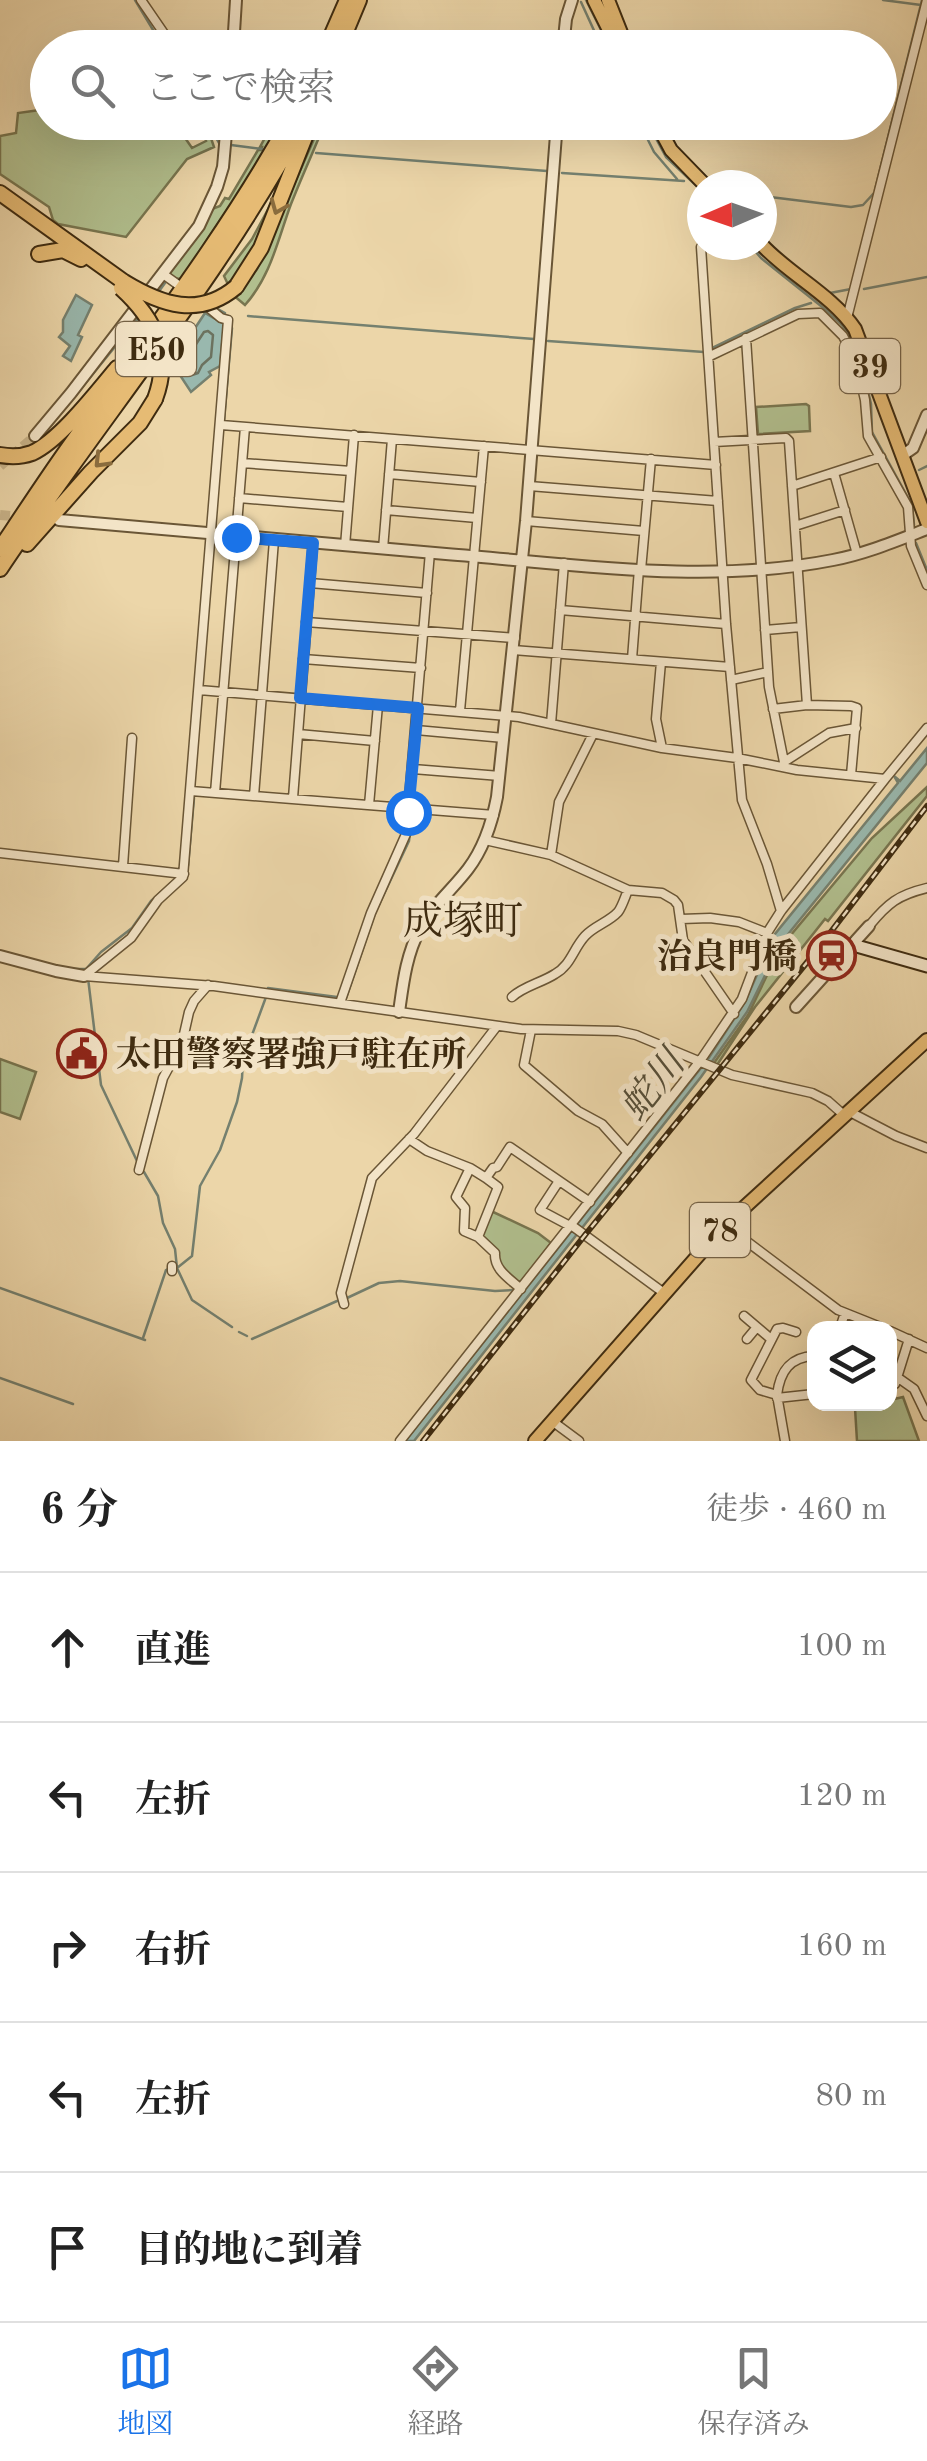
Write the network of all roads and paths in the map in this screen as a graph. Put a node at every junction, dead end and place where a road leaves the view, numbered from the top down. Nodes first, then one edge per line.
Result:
1 (141, 0) edge
2 (236, 0) edge
3 (347, 0) edge
4 (359, 0) edge
5 (572, 0) edge
6 (594, 0) edge
7 (608, 0) edge
8 (927, 0) edge
9 (162, 30) edge
10 (234, 30) edge
11 (334, 30) edge
12 (347, 30) edge
13 (565, 30) edge
14 (609, 30) edge
15 (620, 30) edge
16 (897, 119) edge
17 (225, 140) edge
18 (279, 140) edge
19 (292, 140) edge
20 (304, 140) edge
21 (556, 140) edge
22 (666, 140) edge
23 (892, 140) edge
24 (690, 170) edge
25 (0, 192) edge
26 (39, 254) dead end
27 (702, 260) edge
28 (777, 260) edge
29 (163, 274) junction
30 (122, 285) junction
31 (178, 290) junction
32 (201, 301) dead end
33 (847, 318) junction
34 (746, 338) junction
35 (710, 356) junction
36 (872, 399) junction
37 (927, 415) edge
38 (220, 425) junction
39 (245, 427) junction
40 (354, 435) junction
41 (35, 436) tunnel mouth
42 (392, 439) junction
43 (754, 440) junction
44 (714, 442) junction
45 (484, 446) junction
46 (532, 450) junction
47 (0, 455) edge
48 (903, 455) junction
49 (881, 458) junction
50 (651, 460) junction
51 (242, 463) junction
52 (716, 465) junction
53 (351, 472) junction
54 (834, 473) junction
55 (389, 474) junction
56 (480, 482) junction
57 (529, 486) junction
58 (792, 486) junction
59 (648, 495) junction
60 (239, 498) junction
61 (718, 501) junction
62 (348, 507) junction
63 (386, 510) junction
64 (844, 510) junction
65 (478, 518) junction
66 (59, 520) dead end
67 (526, 521) junction
68 (927, 522) edge
69 (795, 526) junction
70 (927, 530) edge
71 (644, 531) junction
72 (212, 534) junction
73 (909, 536) junction
74 (236, 537) junction
75 (274, 540) junction
76 (313, 543) junction
77 (346, 546) junction
78 (0, 548) edge
79 (383, 548) junction
80 (430, 552) junction
81 (857, 554) junction
82 (474, 556) junction
83 (522, 560) junction
84 (564, 563) junction
85 (797, 566) junction
86 (761, 568) junction
87 (0, 569) edge
88 (640, 570) junction
89 (723, 570) junction
90 (0, 582) edge
91 (310, 583) junction
92 (927, 585) edge
93 (427, 592) junction
94 (560, 610) junction
95 (636, 616) junction
96 (306, 622) junction
97 (726, 624) junction
98 (802, 627) junction
99 (766, 630) junction
100 (424, 631) junction
101 (467, 634) junction
102 (514, 644) junction
103 (556, 653) junction
104 (304, 659) junction
105 (632, 659) junction
106 (662, 662) junction
107 (730, 667) junction
108 (421, 668) junction
109 (768, 672) junction
110 (731, 680) junction
111 (199, 690) junction
112 (223, 692) junction
113 (262, 695) junction
114 (300, 698) junction
115 (378, 705) junction
116 (807, 706) junction
117 (418, 708) junction
118 (773, 709) junction
119 (460, 712) junction
120 (506, 715) junction
121 (551, 724) junction
122 (856, 728) junction
123 (927, 728) edge
124 (416, 730) junction
125 (298, 734) junction
126 (593, 734) junction
127 (132, 738) dead end
128 (504, 738) junction
129 (374, 740) junction
130 (662, 748) junction
131 (737, 758) junction
132 (784, 765) junction
133 (412, 769) junction
134 (851, 774) junction
135 (500, 776) junction
136 (885, 779) junction
137 (190, 791) junction
138 (215, 793) junction
139 (254, 796) junction
140 (292, 798) junction
141 (368, 804) junction
142 (410, 808) junction
143 (494, 816) junction
144 (486, 840) junction
145 (0, 853) edge
146 (551, 855) junction
147 (123, 866) junction
148 (184, 874) junction
149 (927, 888) edge
150 (628, 890) junction
151 (780, 911) junction
152 (681, 919) junction
153 (870, 926) joint
154 (767, 932) junction
155 (853, 945) junction
156 (0, 956) edge
157 (927, 966) edge
158 (84, 976) junction
159 (208, 985) junction
160 (512, 997) dead end
161 (340, 1003) junction
162 (796, 1008) dead end
163 (399, 1012) junction
164 (734, 1014) junction
165 (497, 1026) junction
166 (531, 1030) junction
167 (927, 1040) edge
168 (702, 1062) junction
169 (847, 1114) junction
170 (409, 1140) junction
171 (927, 1148) edge
172 (628, 1154) junction
173 (470, 1168) junction
174 (139, 1170) dead end
175 (486, 1178) junction
176 (559, 1181) junction
177 (590, 1202) junction
178 (725, 1225) junction
179 (572, 1226) junction
180 (478, 1237) junction
181 (521, 1290) junction
182 (664, 1294) junction
183 (344, 1304) dead end
184 (846, 1314) junction
185 (744, 1316) dead end
186 (843, 1321) edge
187 (864, 1321) edge
188 (757, 1327) junction
189 (796, 1332) dead end
190 (897, 1334) edge
191 (771, 1339) junction
192 (909, 1339) junction
193 (747, 1340) dead end
194 (927, 1348) edge
195 (807, 1356) edge
196 (897, 1377) joint
197 (807, 1394) edge
198 (777, 1396) junction
199 (927, 1416) edge
200 (552, 1420) junction
201 (400, 1441) edge
202 (535, 1441) edge
203 (579, 1441) edge
204 (784, 1441) edge

1 - 9 street
2 - 10 street
3 - 11 highway
4 - 12 highway
5 - 13 street
6 - 14 main road
7 - 15 main road
8 - 16 street
17 - 29 street
18 - 31 highway, E50
19 - 87 highway, E50
20 -> 30 highway, bridge
21 - 46 street
22 - 24 main road
23 - 33 street
25 - 30 highway
26 - 30 highway
27 - 35 street
28 - 33 main road, 39
29 - 31 street
29 - 41 street
30 -> 90 highway, bridge
31 - 47 highway
31 - 78 highway, E50
32 - 38 street
33 - 36 main road, 39
34 - 35 street
34 - 36 street
34 - 43 street
35 - 44 street
36 - 48 main road, 39
36 - 49 street
37 - 48 street
38 - 39 street
38 - 72 street
39 - 40 street
39 - 51 street
40 - 42 street
40 - 53 street
42 - 45 street
42 - 55 street
43 - 44 street
43 - 58 street
43 - 86 street
44 - 52 street
45 - 46 street
45 - 56 street
46 - 50 street
46 - 57 street
48 - 68 main road, 39
49 - 54 street
49 - 73 street
50 - 52 street
50 - 59 street
51 - 53 street
51 - 60 street
52 - 61 street
53 - 62 street
54 - 58 street
54 - 64 street
55 - 56 street
55 - 63 street
56 - 65 street
57 - 59 street
57 - 67 street
58 - 69 street
59 - 61 street
59 - 71 street
60 - 62 street
60 - 74 street
61 - 89 street
62 - 77 street
63 - 65 street
63 - 79 street
64 - 69 street
64 - 81 street
65 - 82 street
66 - 72 street
67 - 71 street
67 - 83 street
69 - 85 street
70 - 73 street
71 - 88 street
72 - 74 street
72 - 111 street
73 - 81 street
73 - 92 street
74 - 75 street
74 - 112 street
75 - 76 street
75 - 113 street
76 - 77 street
76 - 91 street
77 - 79 street
79 - 80 street
80 - 82 street
80 - 93 street
81 - 85 street
82 - 83 street
82 - 101 street
83 - 84 street
83 - 102 street
84 - 88 street
84 - 94 street
85 - 86 street
85 - 98 street
86 - 89 street
86 - 99 street
88 - 89 street
88 - 95 street
89 - 97 street
91 - 93 street
91 - 96 street
93 - 100 street
94 - 95 street
94 - 103 street
95 - 97 street
95 - 105 street
96 - 100 street
96 - 104 street
97 - 107 street
98 - 99 street
98 - 116 street
99 - 109 street
100 - 101 street
100 - 108 street
101 - 102 street
101 - 119 street
102 - 103 street
102 - 120 street
103 - 105 street
103 - 121 street
104 - 108 street
104 - 114 street
105 - 106 street
106 - 107 street
106 - 130 street
107 - 110 street
108 - 117 street
109 - 110 street
109 - 118 street
110 - 131 street
111 - 112 street
111 - 137 street
112 - 113 street
112 - 138 street
113 - 114 street
113 - 139 street
114 - 115 street
114 - 125 street
115 - 117 street
115 - 129 street
116 - 118 street
116 - 122 street
117 - 119 street
117 - 124 street
118 - 132 street
119 - 120 street
120 - 121 street
120 - 128 street
121 - 126 street
122 - 132 street
122 - 134 street
123 - 136 street
124 - 128 street
124 - 133 street
125 - 129 street
125 - 140 street
126 - 130 street
126 - 146 street
127 - 147 street
128 - 135 street
129 - 141 street
130 - 131 street
131 - 132 street
131 - 151 street
132 - 134 street
133 - 135 street
133 - 142 street
134 - 136 street
135 - 143 street
136 - 151 street
137 - 138 street
137 - 148 street
138 - 139 street
139 - 140 street
140 - 141 street
141 - 142 street
142 - 143 street
142 - 161 street
143 - 144 street
144 - 146 street
144 - 163 street
145 - 147 street
146 - 150 street
147 - 148 street
148 - 158 street
149 - 153 street
150 - 152 street
150 - 160 street
151 - 154 street
152 - 154 street
152 - 164 street
153 - 155 street
154 - 164 street
155 - 157 main road
155 - 162 street
156 - 158 street
158 - 159 street
159 - 161 street
159 - 174 street
161 - 163 street
163 - 165 street
164 - 168 street
165 - 166 street
165 - 170 street
166 - 168 street
166 - 172 street
167 - 169 main road, 78
168 - 169 street
168 - 172 street
169 - 171 street
169 - 178 main road, 78
170 - 173 street
170 - 183 street
172 - 177 street
173 - 175 street
173 - 180 street
175 - 176 street
175 - 180 street
176 - 177 street
176 - 179 street
177 - 179 street
178 - 182 main road, 78
178 - 184 street
179 - 181 street
179 - 182 street
180 - 181 street
181 - 201 street
182 - 200 main road, 78
184 - 186 street
184 - 187 street
185 - 188 street
188 - 191 street
188 - 193 street
189 - 191 street
190 - 192 street
191 - 198 street
192 - 194 street
192 - 196 street
195 - 198 street
196 - 199 street
197 - 198 street
198 - 204 street
200 - 202 main road, 78
200 - 203 street

